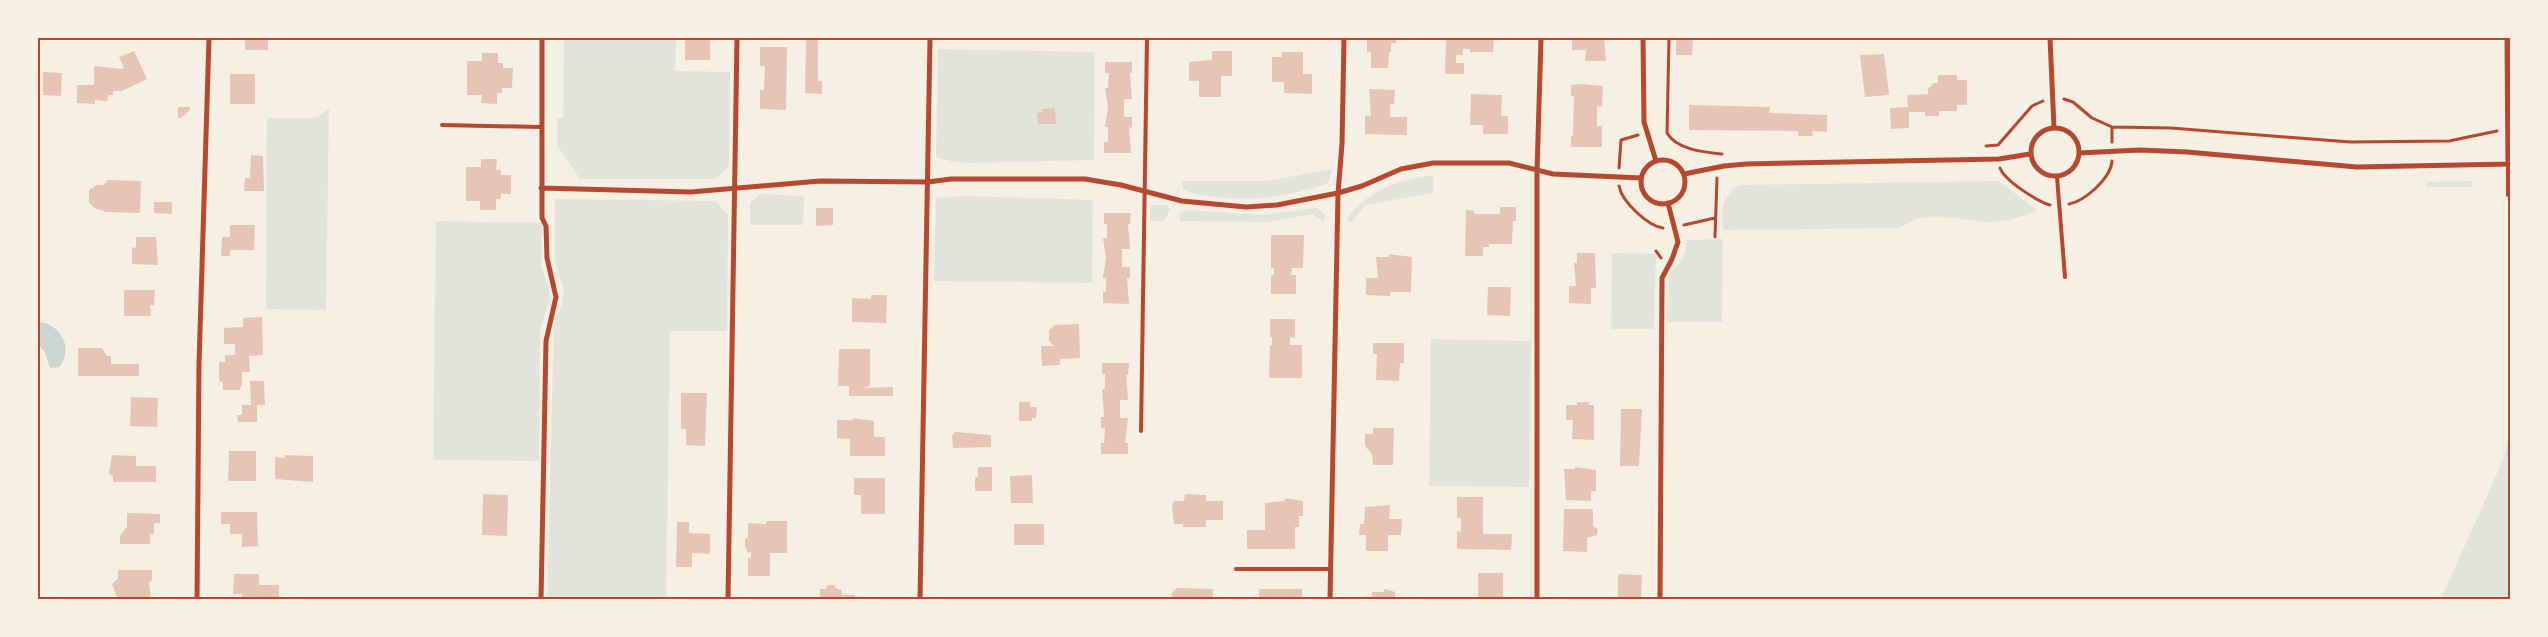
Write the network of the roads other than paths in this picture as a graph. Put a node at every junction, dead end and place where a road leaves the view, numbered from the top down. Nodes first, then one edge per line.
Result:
1 (209, 38) edge
2 (542, 38) edge
3 (737, 38) edge
4 (930, 38) edge
5 (1147, 38) edge
6 (1344, 38) edge
7 (1541, 38) edge
8 (1643, 38) edge
9 (2050, 38) edge
10 (2507, 38) edge
11 (442, 126) dead end
12 (540, 127) junction
13 (2054, 128) junction
14 (2079, 153) junction
15 (2030, 154) junction
16 (1656, 161) junction
17 (2509, 164) edge
18 (1537, 172) junction
19 (1684, 174) junction
20 (2057, 177) junction
21 (1642, 178) junction
22 (928, 182) junction
23 (541, 188) junction
24 (736, 188) junction
25 (1145, 192) junction
26 (1338, 193) junction
27 (2508, 195) dead end
28 (1668, 203) junction
29 (2065, 277) dead end
30 (1141, 431) dead end
31 (1236, 569) dead end
32 (1330, 569) junction
33 (197, 600) edge
34 (541, 600) edge
35 (728, 600) edge
36 (920, 600) edge
37 (1330, 600) edge
38 (1537, 600) edge
39 (1660, 600) edge

1 - 33 street
2 - 12 street
3 - 24 street
4 - 22 street
5 - 25 lane
6 - 26 street
7 - 18 street
8 - 16 street
9 - 13 street
10 - 17 street
11 - 12 lane
12 - 23 street
13 - 14 street
13 - 15 street
14 - 17 street
14 - 20 street
15 - 19 street
15 - 20 street
16 - 19 street
16 - 21 street
17 - 27 lane
18 - 21 street
18 - 26 street
18 - 38 street
19 - 28 street
20 - 29 lane
21 - 28 street
22 - 24 street
22 - 25 street
22 - 36 street
23 - 24 street
23 - 34 street
24 - 35 street
25 - 26 street
25 - 30 lane
26 - 32 street
28 - 39 street
31 - 32 lane
32 - 37 street

